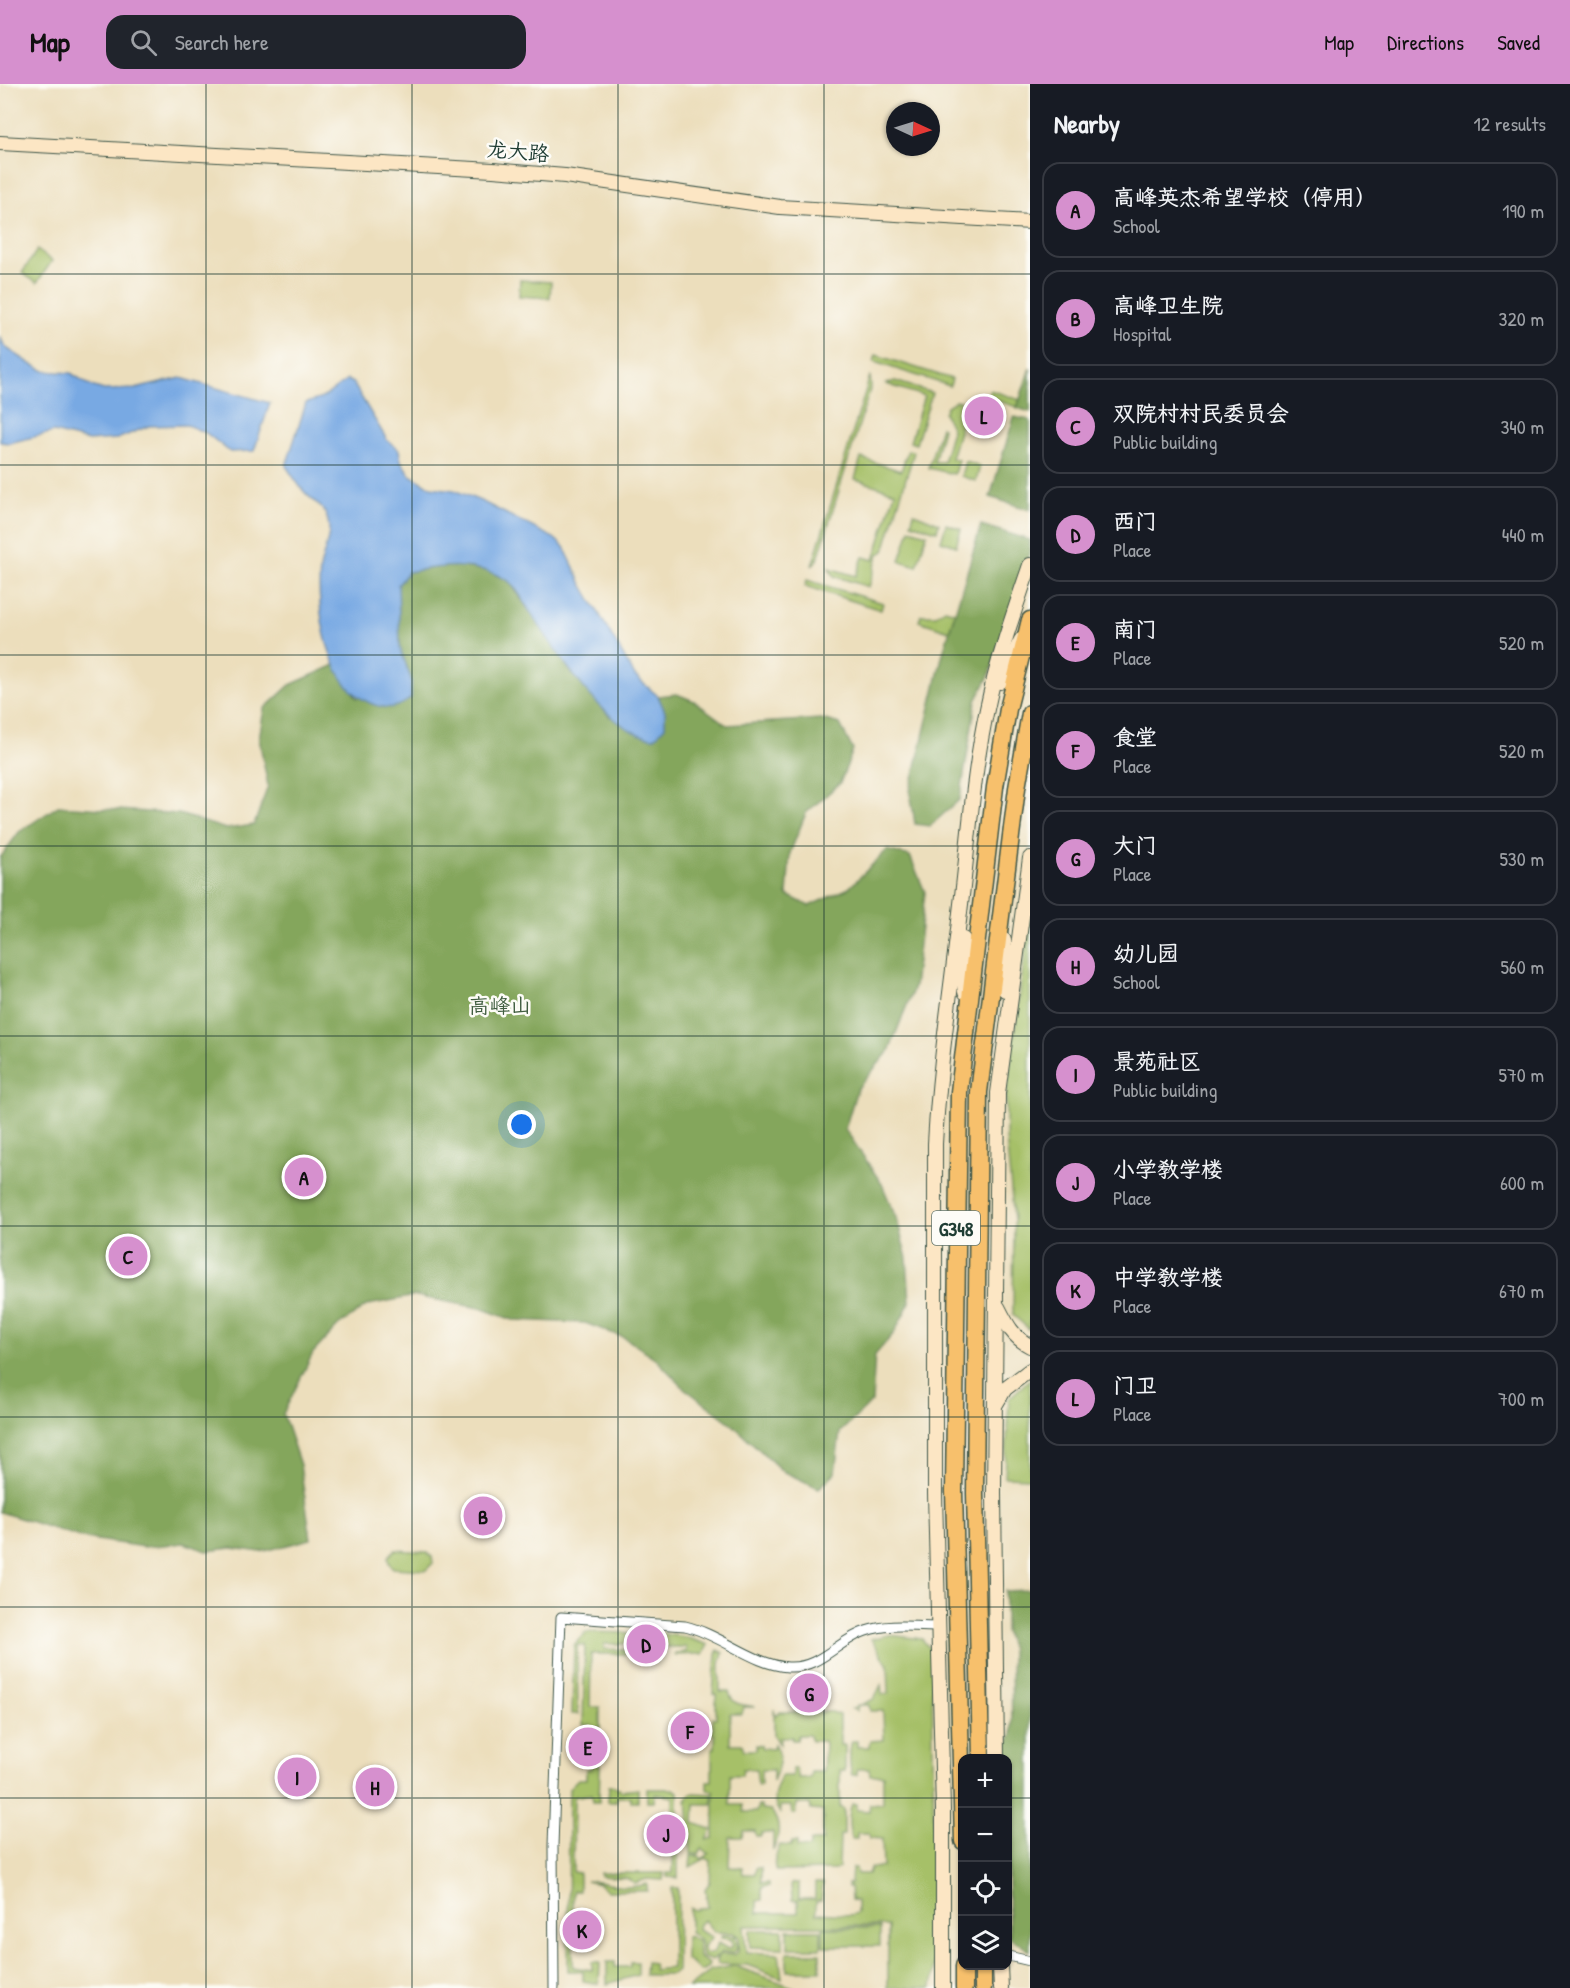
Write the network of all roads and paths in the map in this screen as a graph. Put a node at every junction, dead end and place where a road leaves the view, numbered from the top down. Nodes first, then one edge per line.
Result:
1 (0, 143) edge
2 (1030, 222) edge
3 (1030, 565) edge
4 (1030, 621) edge
5 (987, 709) junction
6 (1030, 713) edge
7 (1030, 858) edge
8 (962, 901) junction
9 (1003, 911) junction
10 (967, 1030) junction
11 (1006, 1031) junction
12 (997, 1305) junction
13 (1030, 1346) edge
14 (1030, 1370) edge
15 (995, 1406) junction
16 (939, 1627) junction
17 (996, 1672) junction
18 (959, 1678) junction
19 (981, 1754) edge
20 (986, 1754) edge
21 (997, 1754) edge
22 (962, 1808) edge
23 (943, 1810) junction
24 (1012, 1957) edge
25 (1030, 1961) edge
26 (964, 1970) edge
27 (983, 1970) edge
28 (1000, 1970) edge
29 (554, 1988) edge
30 (943, 1988) edge
31 (964, 1988) edge
32 (983, 1988) edge
33 (1001, 1988) edge

1 - 2 street, 龙大路
3 - 5 street
4 - 5 street
4 - 10 highway, G348
5 - 8 street
6 - 9 highway, G348
7 - 11 street
8 - 10 street
8 - 16 street
9 - 11 street
9 - 19 highway, G348
10 - 18 highway, G348
11 - 12 street
12 - 13 street
12 - 15 street
14 - 15 street
15 - 17 street
16 - 23 street
16 - 29 street
17 - 20 street
17 - 21 street
18 - 22 highway, G348
18 - 23 street
23 - 30 street
24 - 25 street
26 - 31 highway
27 - 32 highway
28 - 33 street

